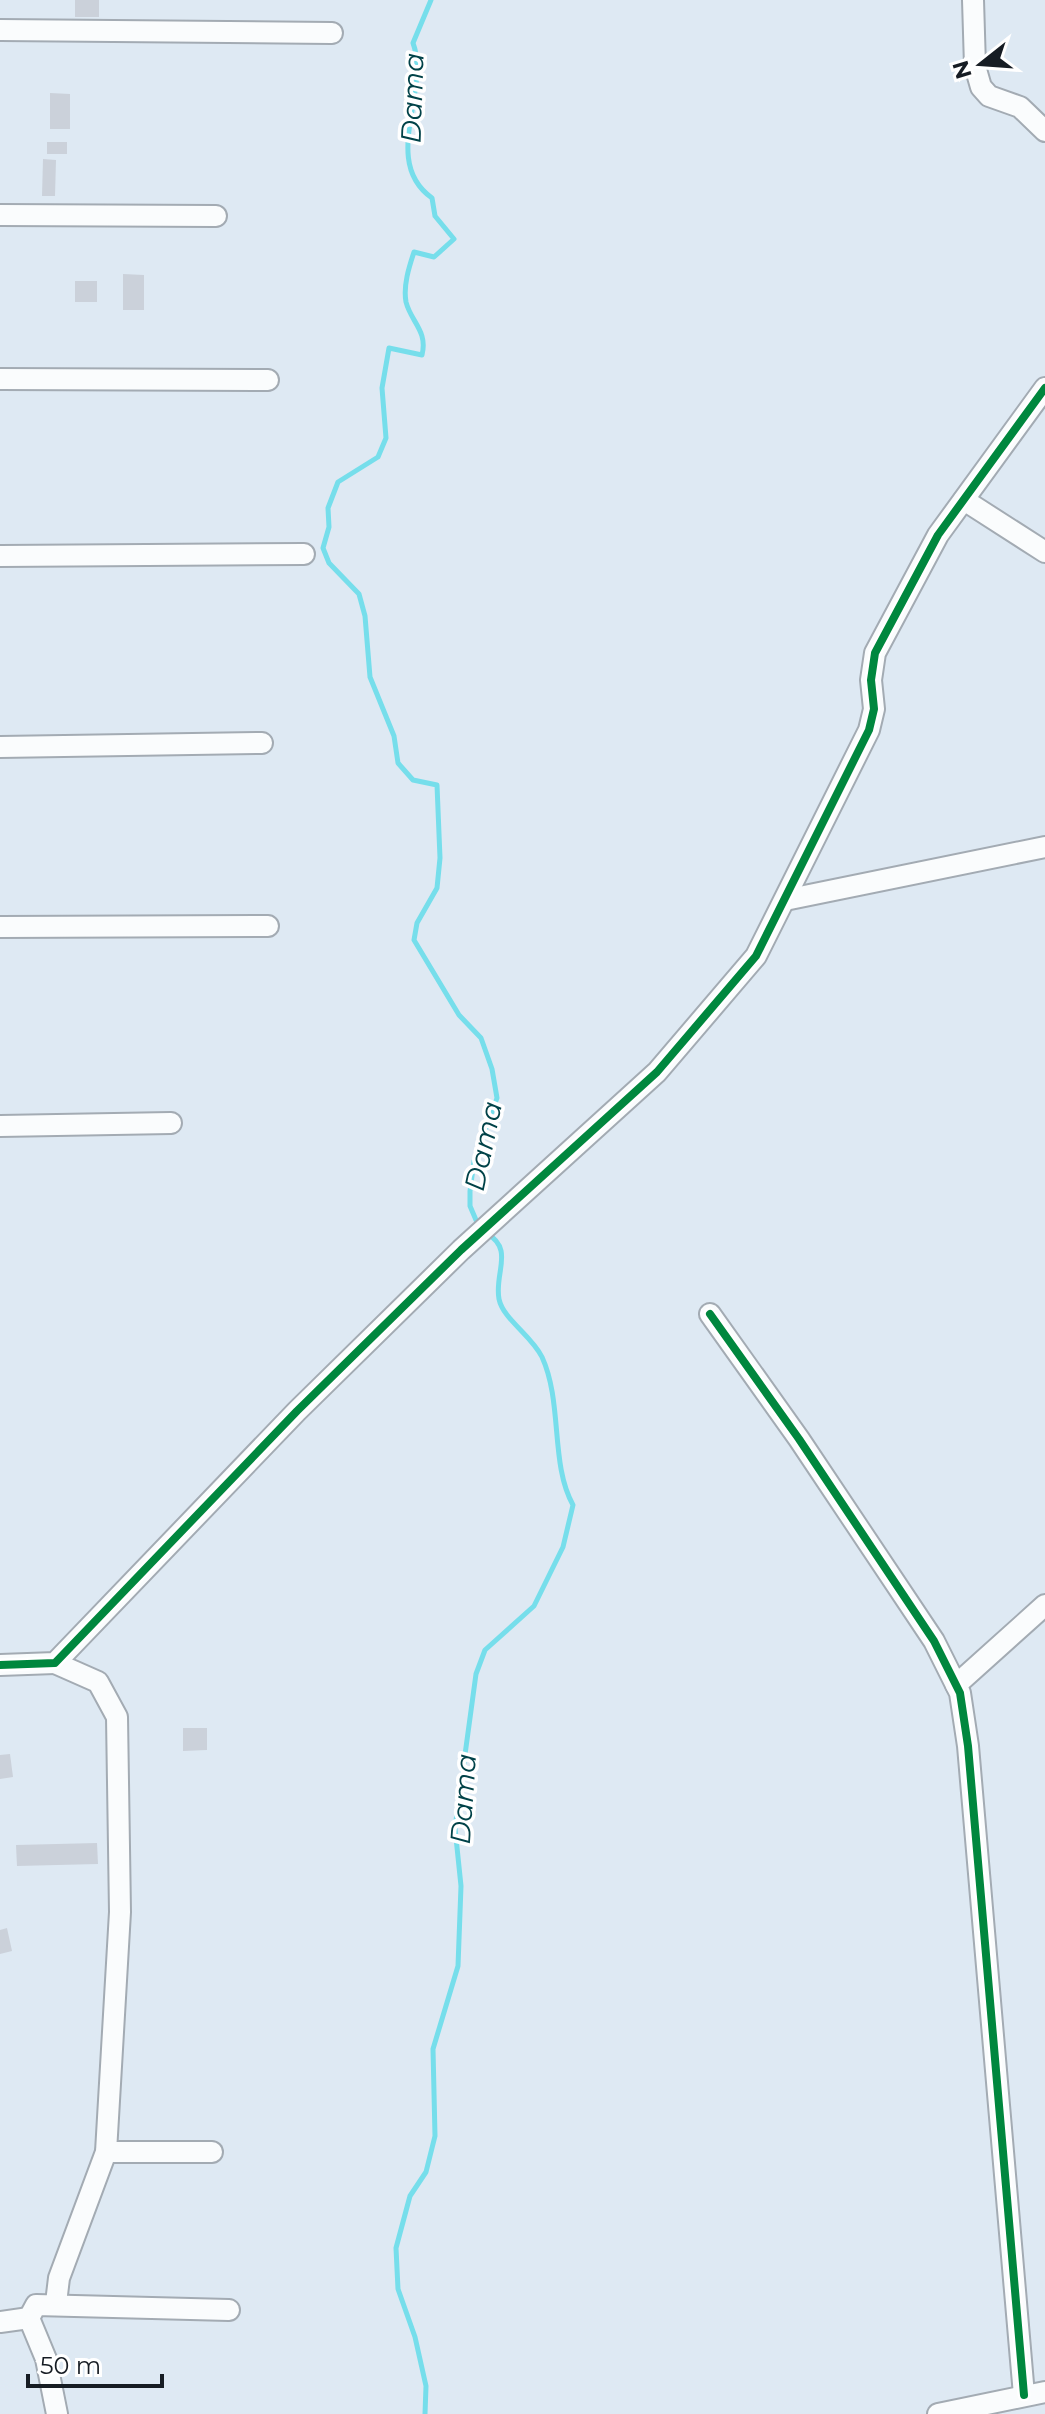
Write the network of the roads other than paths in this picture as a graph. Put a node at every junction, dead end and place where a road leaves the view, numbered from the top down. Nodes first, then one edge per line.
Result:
1 (973, 0) edge
2 (0, 30) edge
3 (332, 33) dead end
4 (1045, 131) edge
5 (0, 215) edge
6 (216, 216) dead end
7 (0, 379) edge
8 (268, 380) dead end
9 (1045, 388) edge
10 (964, 500) junction
11 (1045, 552) edge
12 (304, 554) dead end
13 (0, 556) edge
14 (262, 743) dead end
15 (0, 747) edge
16 (1045, 847) edge
17 (785, 900) junction
18 (268, 926) dead end
19 (0, 927) edge
20 (171, 1123) dead end
21 (0, 1126) edge
22 (710, 1314) dead end
23 (1045, 1605) edge
24 (55, 1663) junction
25 (0, 1665) edge
26 (956, 1685) junction
27 (106, 2152) junction
28 (212, 2152) dead end
29 (56, 2303) junction
30 (229, 2310) dead end
31 (29, 2318) junction
32 (0, 2322) edge
33 (1045, 2392) edge
34 (1024, 2395) junction
35 (971, 2411) edge
36 (57, 2414) edge
37 (938, 2414) edge

1 - 4 street
2 - 3 street
5 - 6 street
7 - 8 street
9 - 10 street
10 - 11 street
10 - 17 street
12 - 13 street
14 - 15 street
16 - 17 street
17 - 24 street
18 - 19 street
20 - 21 street
22 - 26 street
23 - 26 street
24 - 25 street
24 - 27 street
26 - 34 street
27 - 28 street
27 - 29 street
29 - 30 street
29 - 31 street
31 - 32 street
31 - 36 street
33 - 34 street
34 - 35 street
35 - 37 street

